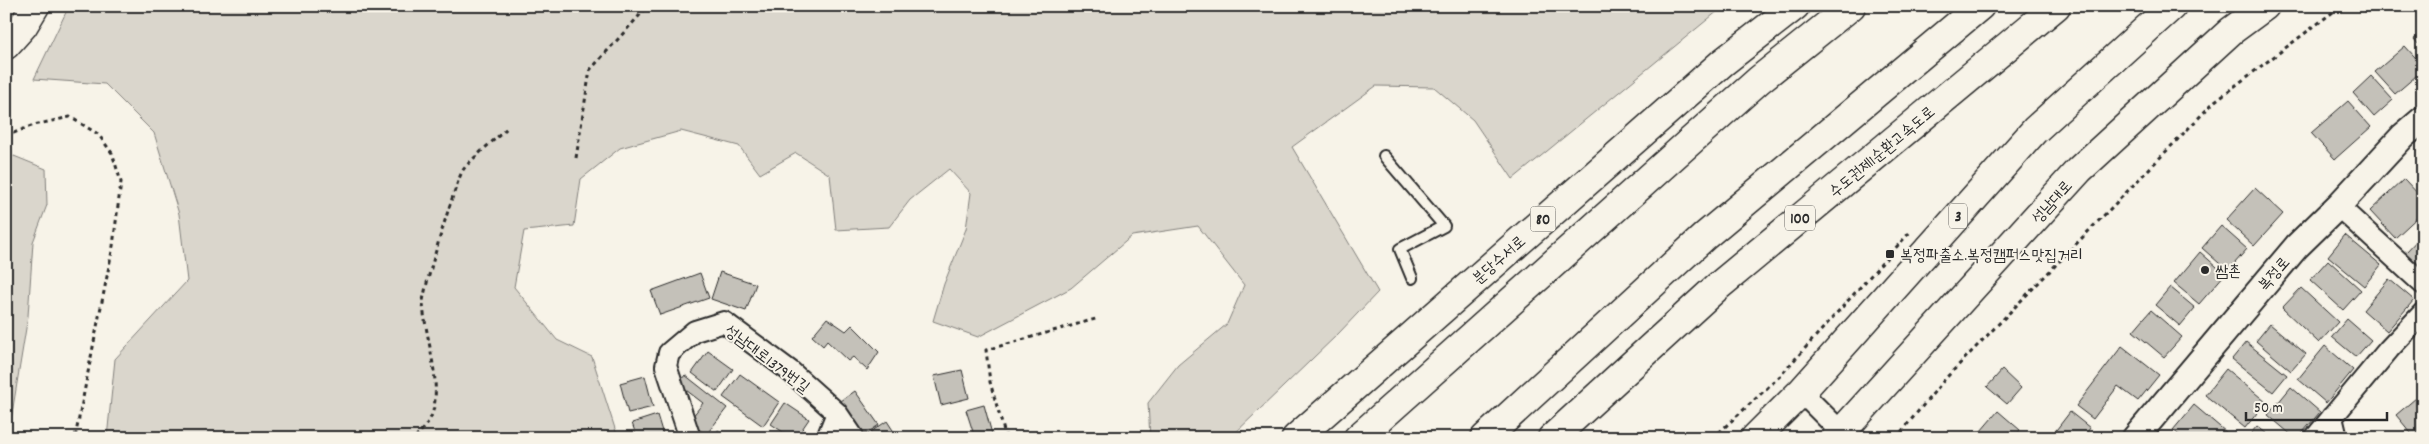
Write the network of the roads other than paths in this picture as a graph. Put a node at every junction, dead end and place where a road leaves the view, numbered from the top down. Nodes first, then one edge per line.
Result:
1 (34, 6) edge
2 (1795, 6) edge
3 (1851, 6) edge
4 (1980, 6) edge
5 (2056, 6) edge
6 (2172, 6) edge
7 (2265, 6) edge
8 (6, 44) edge
9 (2423, 120) edge
10 (1384, 156) dead end
11 (2338, 206) junction
12 (1412, 278) dead end
13 (2423, 284) edge
14 (2423, 313) edge
15 (1801, 392) junction
16 (837, 413) junction
17 (2332, 417) junction
18 (1842, 436) edge
19 (690, 438) edge
20 (827, 438) edge
21 (854, 438) edge
22 (1296, 438) edge
23 (1358, 438) edge
24 (1485, 438) edge
25 (1552, 438) edge
26 (1755, 438) edge
27 (2135, 438) edge
28 (2315, 438) edge
29 (2338, 438) edge

1 - 8 main road
2 - 22 main road, 분당수서로 / 80
3 - 23 main road, 80
4 - 24 main road
5 - 25 main road, 수도권제1순환고속도로 / 100
6 - 15 main road, 3
7 - 18 main road, 성남대로
9 - 11 street, 복정로
10 - 12 lane
11 - 13 street
11 - 27 street, 복정로
14 - 17 street
15 - 18 street
15 - 26 main road, 3
16 - 19 street, 성남대로1379번길
16 - 20 street
16 - 21 street, 성남대로1379번길
17 - 28 street
17 - 29 street

